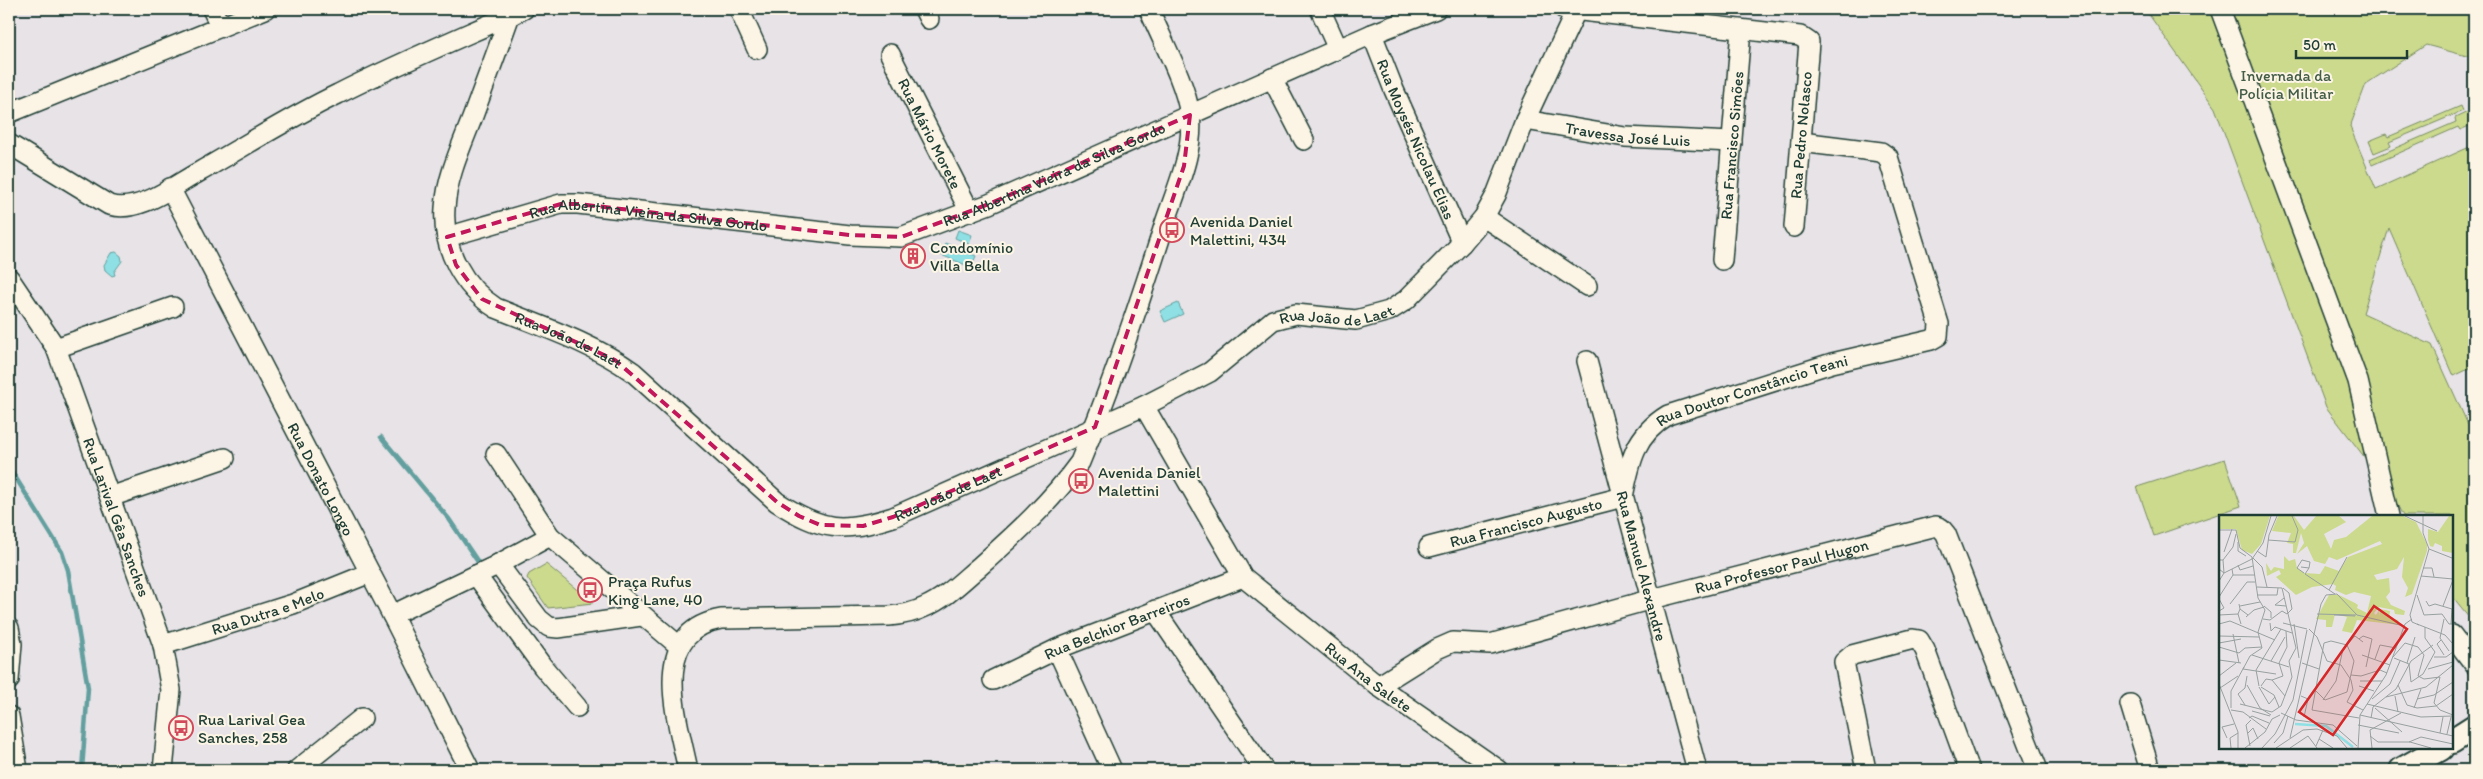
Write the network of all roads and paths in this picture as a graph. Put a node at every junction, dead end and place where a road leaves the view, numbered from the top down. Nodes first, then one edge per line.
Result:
1 (212, 9) edge
2 (265, 9) edge
3 (739, 9) edge
4 (1149, 9) edge
5 (1320, 9) edge
6 (1436, 9) edge
7 (2220, 9) edge
8 (1571, 10) edge
9 (517, 12) edge
10 (1700, 17) edge
11 (226, 24) junction
12 (1741, 30) junction
13 (1372, 34) junction
14 (757, 49) dead end
15 (1338, 49) junction
16 (890, 54) dead end
17 (1272, 78) junction
18 (9, 113) edge
19 (1190, 115) junction
20 (1525, 120) junction
21 (1301, 141) dead end
22 (1732, 142) junction
23 (1801, 142) junction
24 (9, 144) edge
25 (170, 188) junction
26 (970, 212) junction
27 (1484, 217) junction
28 (1794, 227) dead end
29 (447, 237) junction
30 (1462, 243) junction
31 (1722, 260) dead end
32 (9, 278) edge
33 (1587, 286) dead end
34 (173, 307) dead end
35 (56, 348) junction
36 (1587, 361) dead end
37 (1144, 406) junction
38 (1095, 427) junction
39 (496, 454) dead end
40 (225, 458) dead end
41 (1623, 497) junction
42 (110, 498) junction
43 (2389, 515) edge
44 (550, 536) junction
45 (1429, 546) dead end
46 (486, 570) junction
47 (370, 573) junction
48 (1242, 576) junction
49 (1652, 599) junction
50 (1155, 610) junction
51 (392, 615) junction
52 (641, 616) junction
53 (9, 628) edge
54 (2453, 636) edge
55 (163, 645) junction
56 (679, 646) junction
57 (1057, 649) junction
58 (2474, 664) edge
59 (9, 680) edge
60 (993, 680) dead end
61 (1378, 686) junction
62 (2130, 704) dead end
63 (577, 707) dead end
64 (9, 716) edge
65 (362, 718) dead end
66 (2474, 727) edge
67 (2453, 740) edge
68 (2439, 749) edge
69 (18, 770) edge
70 (163, 770) edge
71 (297, 770) edge
72 (470, 770) edge
73 (688, 770) edge
74 (1112, 770) edge
75 (1264, 770) edge
76 (1499, 770) edge
77 (1697, 770) edge
78 (1866, 770) edge
79 (1970, 770) edge
80 (2038, 770) edge
81 (2150, 770) edge
82 (2402, 770) edge

1 - 11 street
2 - 11 street
3 - 14 street
4 - 19 street
5 - 15 street
6 - 13 street, Rua Albertina Vieira da Silva Gordo
7 - 43 street
8 - 10 street
8 - 20 street, Rua João de Laet
9 - 25 street, Rua João de Laet
9 - 29 street, Rua João de Laet
10 - 12 street
11 - 18 street
12 - 22 street, Rua Francisco Simões
12 - 23 street, Rua Pedro Nolasco
13 - 15 street, Rua Albertina Vieira da Silva Gordo
13 - 30 street, Rua Moysés Nicolau Elias
15 - 17 street, Rua Albertina Vieira da Silva Gordo
16 - 26 street, Rua Mário Morete
17 - 19 street, Rua Albertina Vieira da Silva Gordo
17 - 21 street
19 - 26 street, Rua Albertina Vieira da Silva Gordo
19 - 38 street
20 - 22 street, Travessa José Luis
20 - 27 street, Rua João de Laet
22 - 31 street, Rua Francisco Simões
23 - 28 street, Rua Pedro Nolasco
23 - 41 street, Rua Doutor Constâncio Teani
24 - 25 street, Rua João de Laet
25 - 47 street, Rua Donato Longo
26 - 29 street, Rua Albertina Vieira da Silva Gordo
27 - 30 street, Rua João de Laet
27 - 33 street
29 - 38 street, Rua João de Laet
30 - 37 street, Rua João de Laet
32 - 35 street, Rua Larival Gêa Sanches
34 - 35 street
35 - 42 street, Rua Larival Gêa Sanches
36 - 41 street, Rua Manuel Alexandre
37 - 38 street, Rua João de Laet
37 - 48 street
38 - 56 street
39 - 44 street
40 - 42 street
41 - 45 street, Rua Francisco Augusto
41 - 49 street, Rua Manuel Alexandre
42 - 55 street, Rua Larival Gêa Sanches
44 - 46 street
44 - 52 street
46 - 51 street
46 - 52 street
46 - 63 street
47 - 51 street, Rua Donato Longo
47 - 55 street, Rua Dutra e Melo
48 - 50 street, Rua Belchior Barreiros
48 - 61 street, Rua Ana Salete
49 - 61 street, Rua Professor Paul Hugon
49 - 77 street, Rua Manuel Alexandre
49 - 80 street, Rua Professor Paul Hugon
50 - 57 street, Rua Belchior Barreiros
50 - 75 street
51 - 72 street, Rua Donato Longo
52 - 56 street
53 - 59 street
54 - 58 street
55 - 70 street, Rua Larival Gêa Sanches
56 - 73 street
57 - 60 street, Rua Belchior Barreiros
57 - 74 street
61 - 76 street, Rua Ana Salete
62 - 81 street
64 - 69 street
65 - 71 street
66 - 67 main road
68 - 82 main road
78 - 79 street

